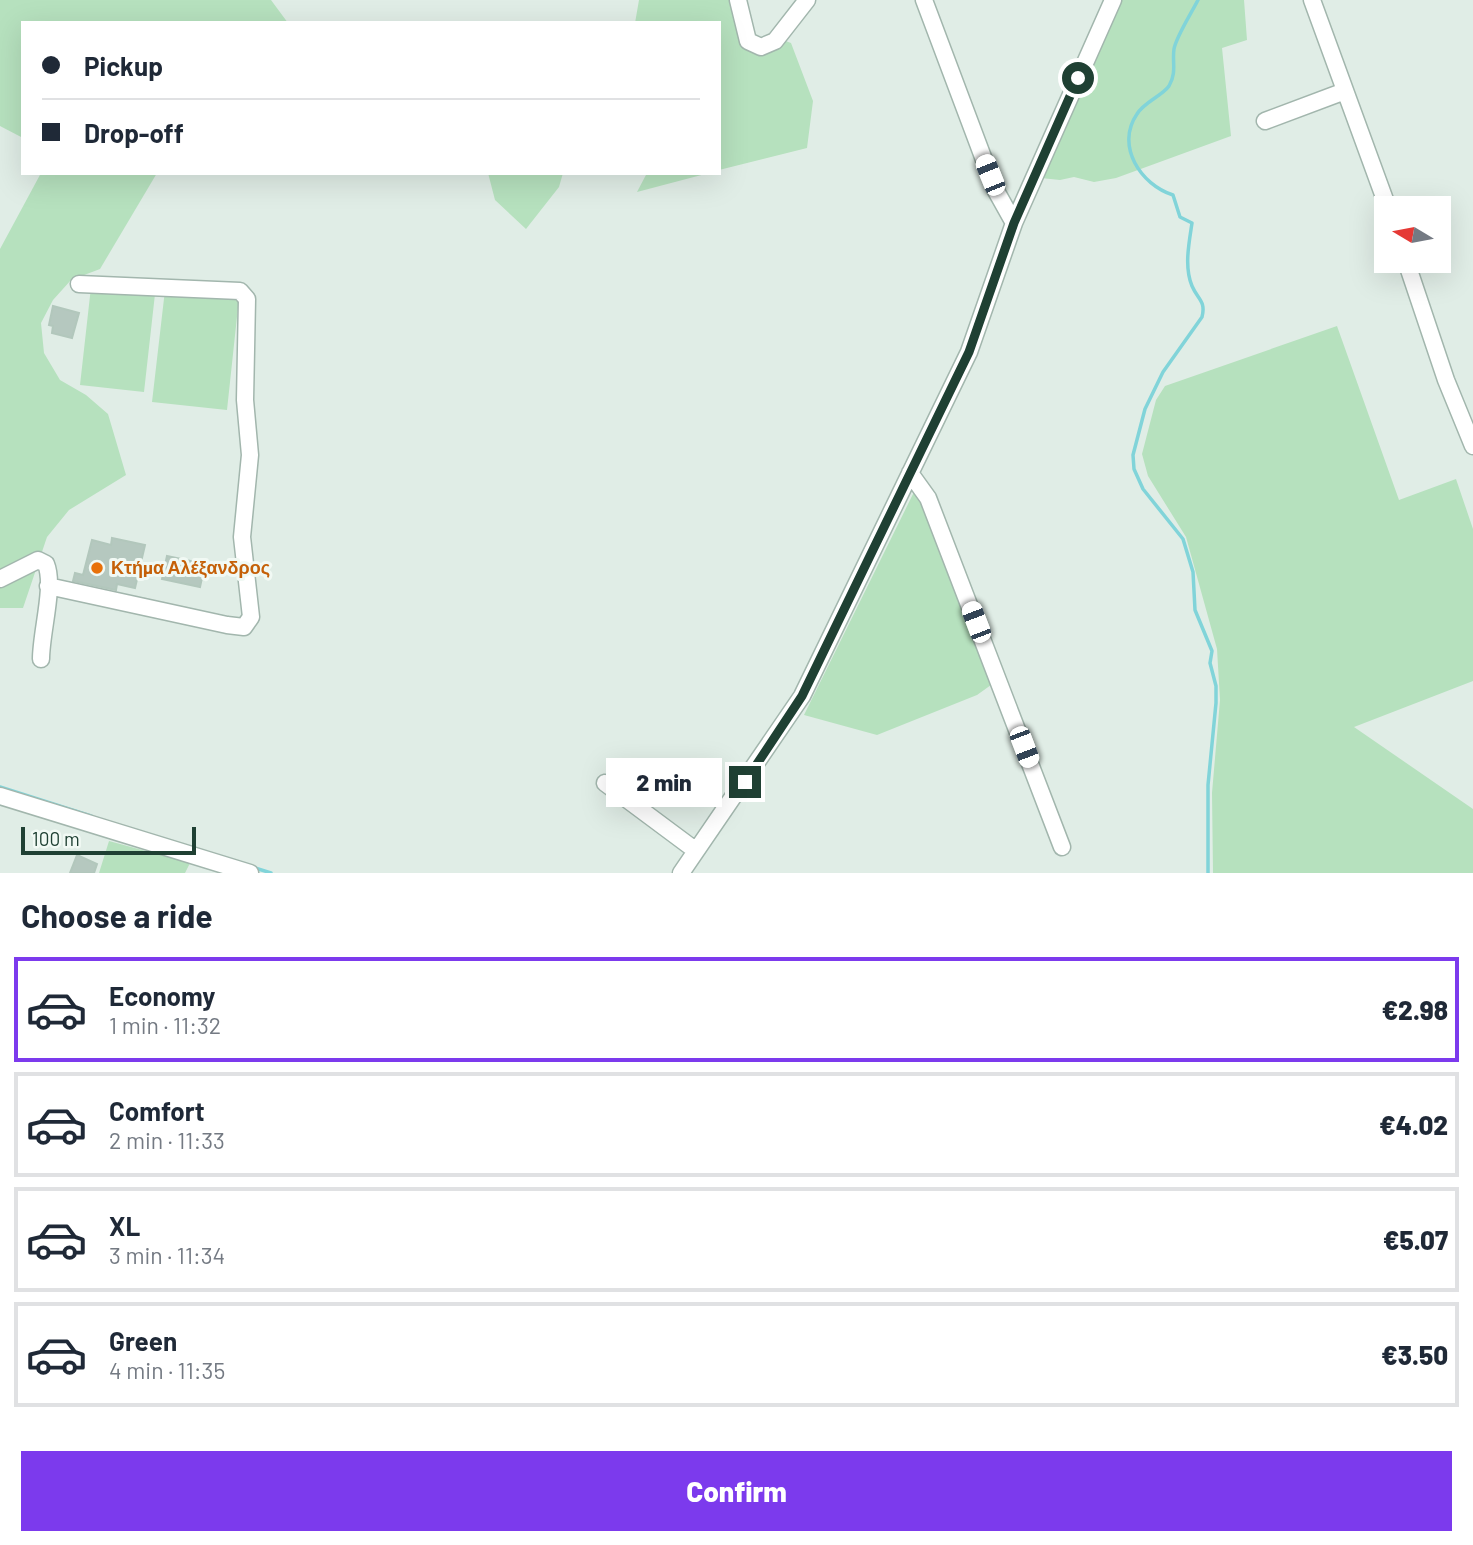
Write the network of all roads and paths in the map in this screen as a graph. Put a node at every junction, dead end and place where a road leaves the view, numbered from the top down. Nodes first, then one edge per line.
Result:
1 (738, 0) edge
2 (807, 0) edge
3 (924, 0) edge
4 (1113, 0) edge
5 (1312, 0) edge
6 (1345, 91) junction
7 (1265, 121) dead end
8 (1384, 196) edge
9 (1014, 223) junction
10 (1410, 273) edge
11 (79, 284) dead end
12 (1473, 446) edge
13 (910, 473) junction
14 (0, 579) edge
15 (48, 586) junction
16 (41, 659) dead end
17 (606, 783) dead end
18 (0, 796) edge
19 (1062, 847) dead end
20 (695, 850) junction
21 (250, 873) edge
22 (681, 873) edge

1 - 2 street
3 - 9 street
4 - 9 street
5 - 6 street
6 - 7 street
6 - 8 street
9 - 13 street
10 - 12 street
11 - 15 street
13 - 19 street
13 - 20 street
14 - 15 street
15 - 16 street
17 - 20 street
18 - 21 street
20 - 22 street

